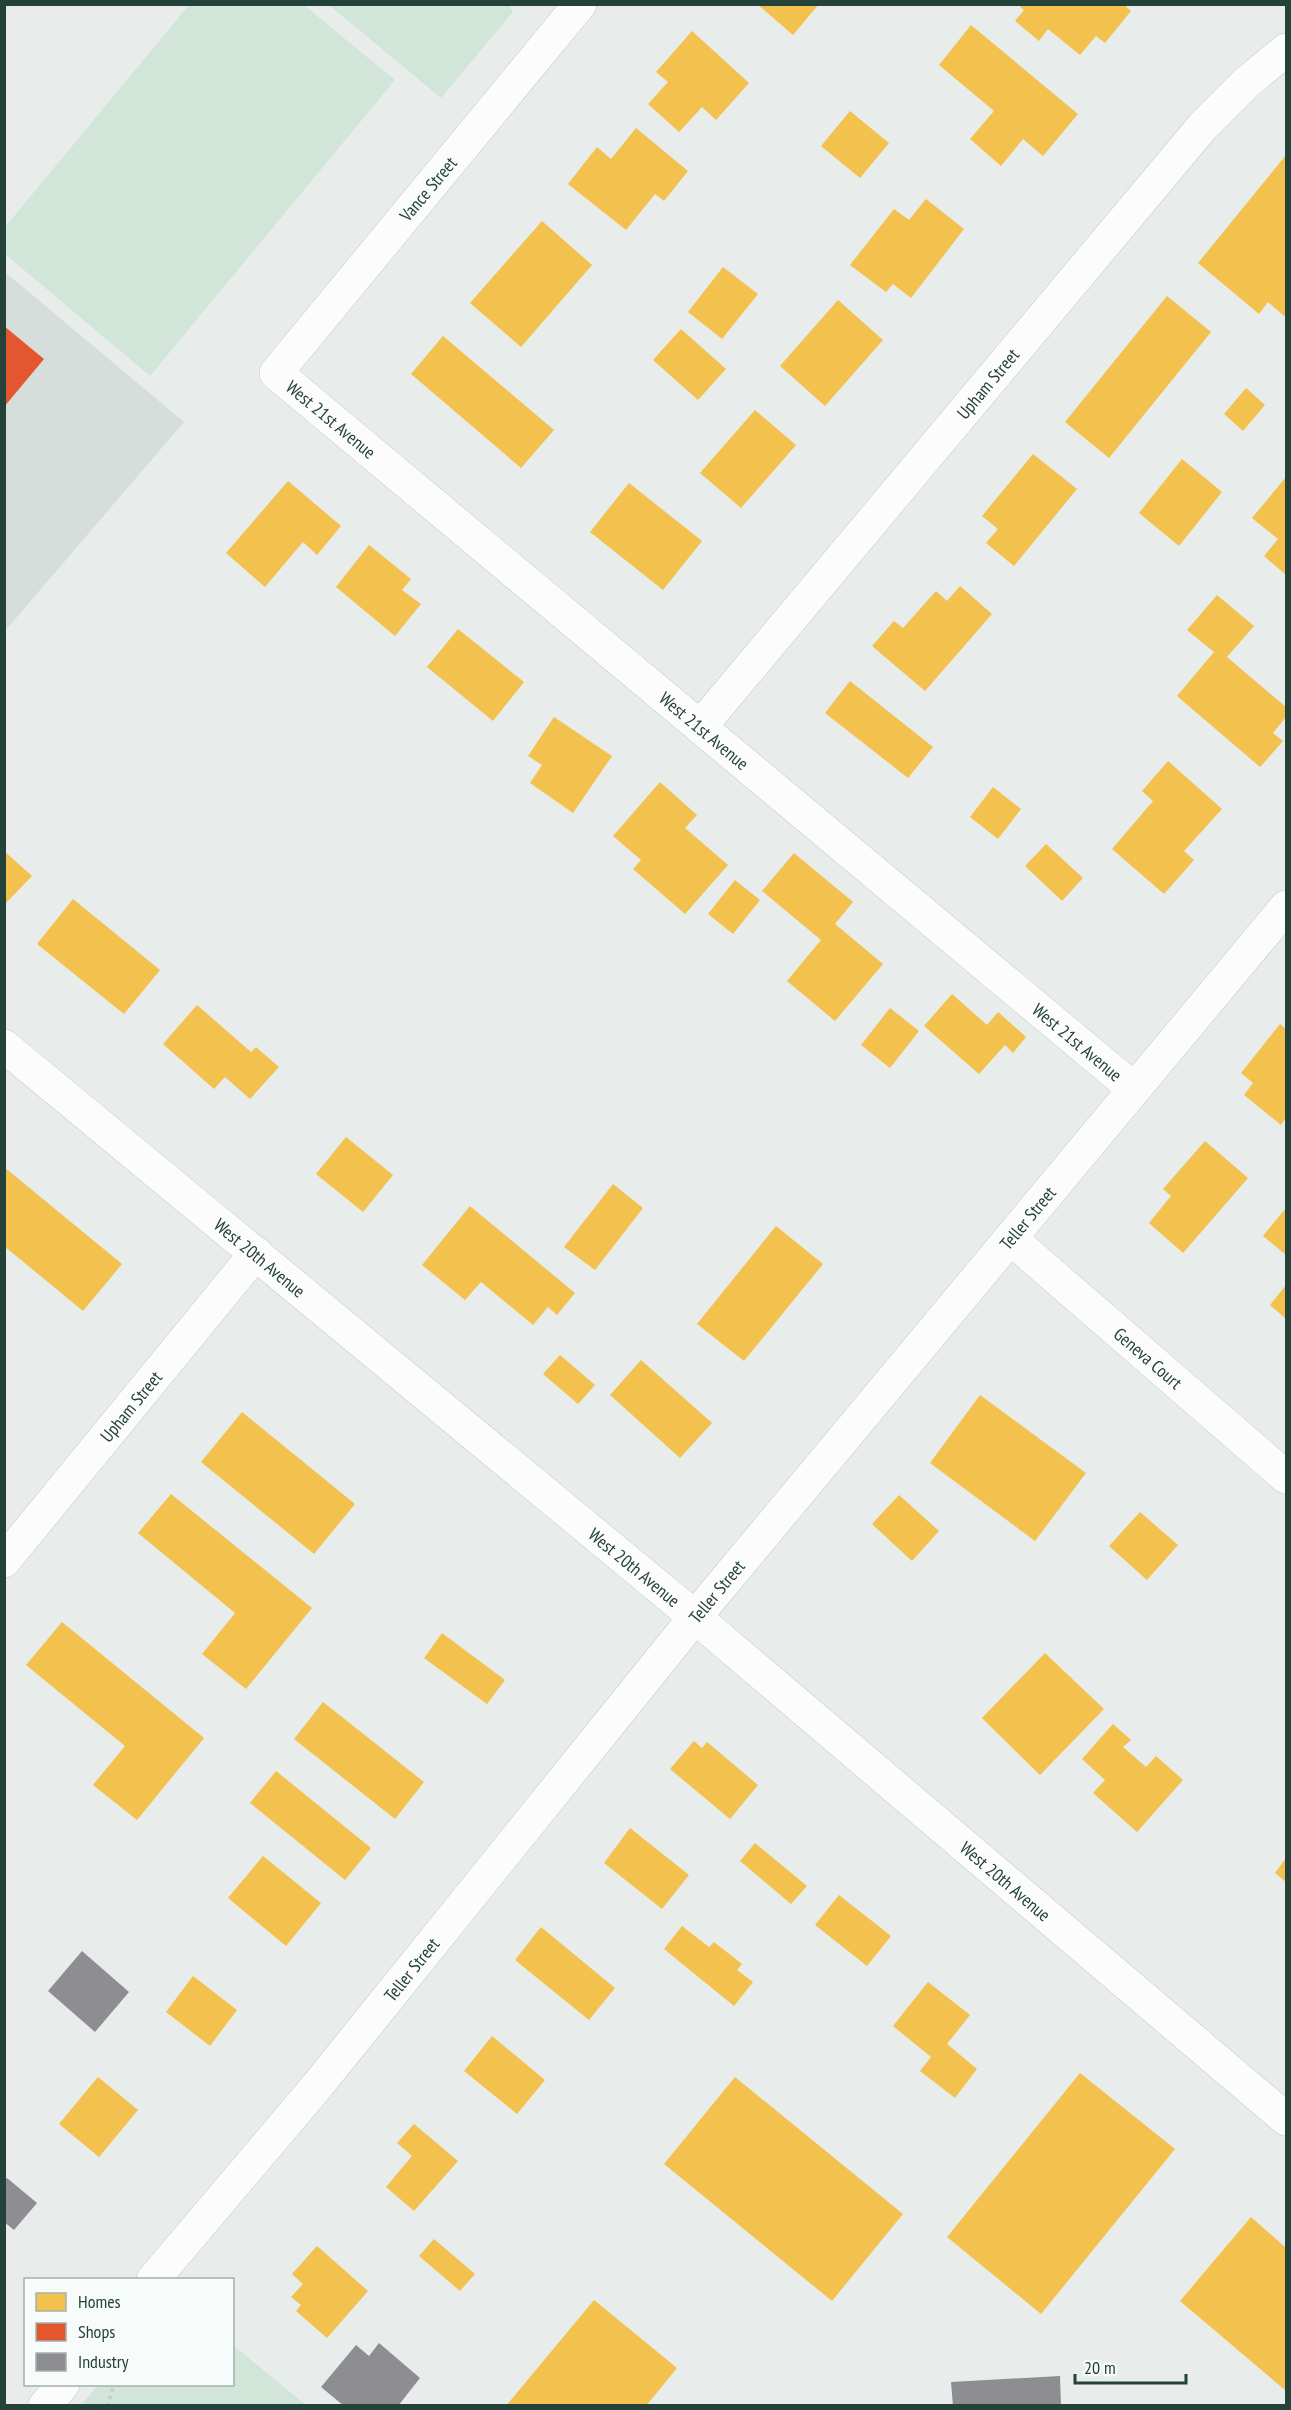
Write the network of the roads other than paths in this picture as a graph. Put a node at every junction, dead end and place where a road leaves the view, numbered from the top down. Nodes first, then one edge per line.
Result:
1 (580, 4) edge
2 (1287, 50) edge
3 (276, 373) joint
4 (700, 727) junction
5 (1287, 907) edge
6 (4, 1046) edge
7 (1134, 1089) junction
8 (1010, 1238) junction
9 (256, 1253) junction
10 (1287, 1477) edge
11 (4, 1562) edge
12 (695, 1617) junction
13 (1287, 2119) edge
14 (155, 2278) edge
15 (62, 2386) edge
16 (45, 2406) edge

1 - 3 street, Vance Street
2 - 4 street, Upham Street
3 - 4 street, West 21st Avenue
4 - 7 street, West 21st Avenue
5 - 7 street, Teller Street
6 - 9 street, West 20th Avenue
7 - 8 street, Teller Street
8 - 10 street, Geneva Court
8 - 12 street, Teller Street
9 - 11 street, Upham Street
9 - 12 street, West 20th Avenue
12 - 13 street, West 20th Avenue
12 - 14 street, Teller Street
15 - 16 street

